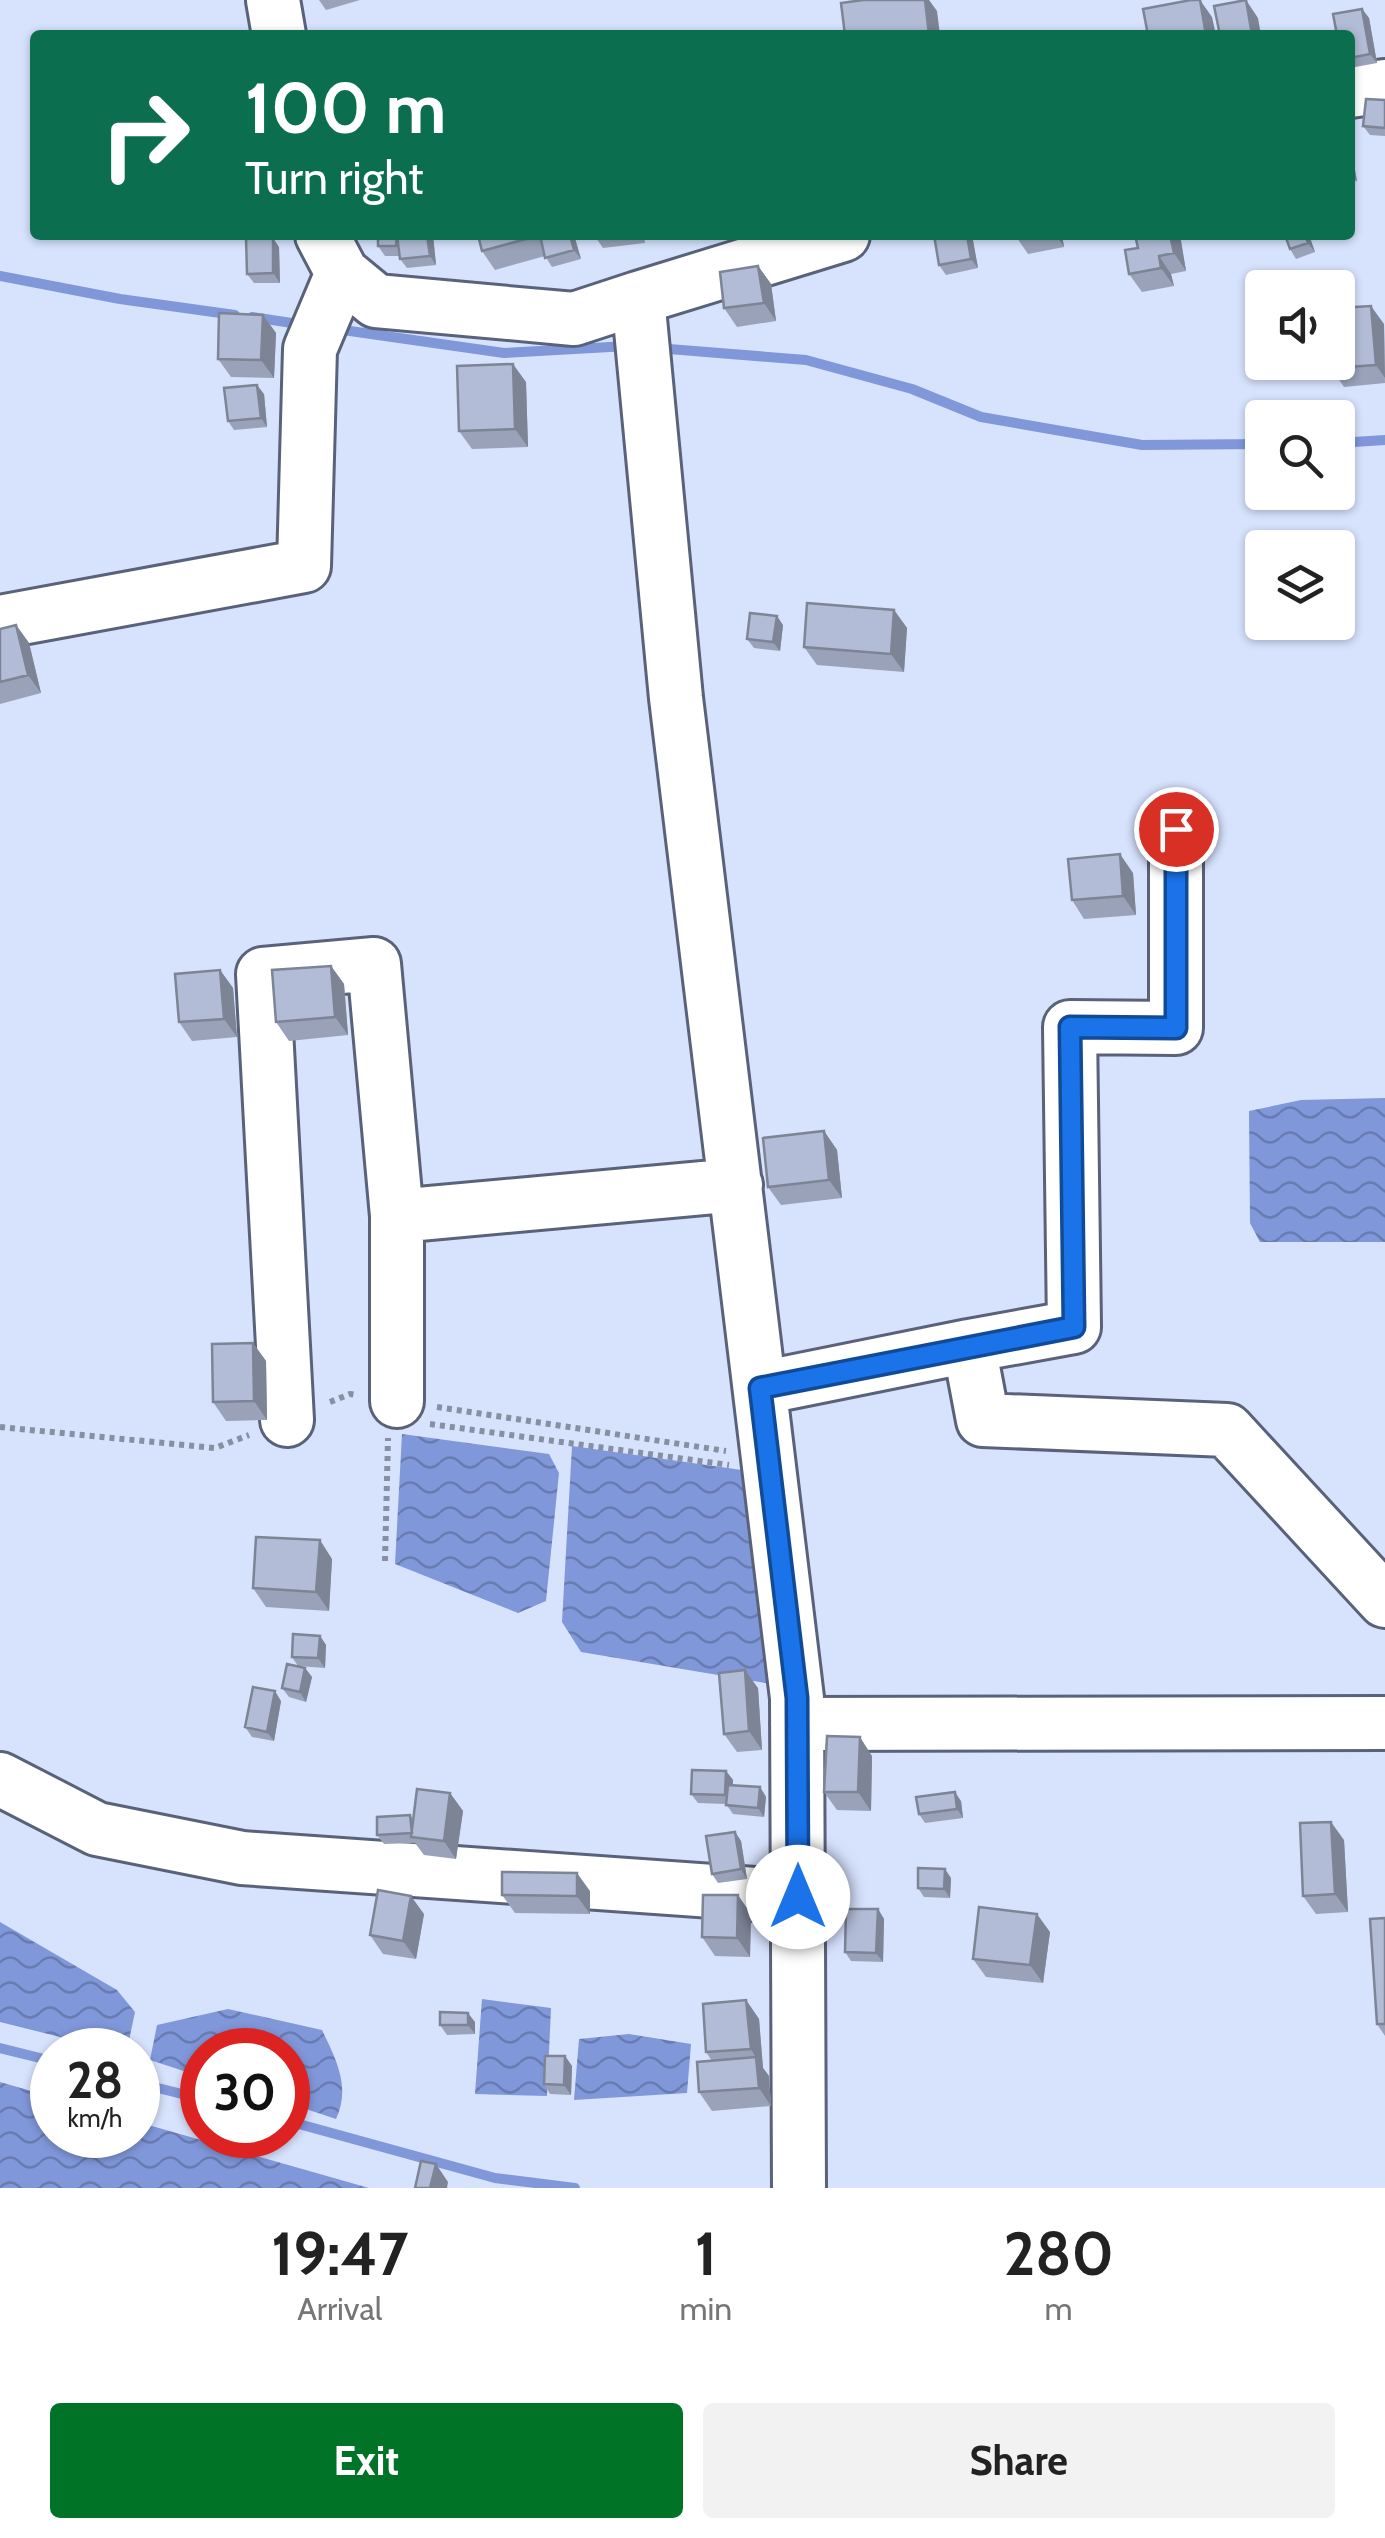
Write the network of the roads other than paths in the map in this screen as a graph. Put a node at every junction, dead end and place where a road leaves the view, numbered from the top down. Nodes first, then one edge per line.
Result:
1 (273, 0) edge
2 (278, 30) edge
3 (1385, 86) edge
4 (1355, 91) edge
5 (827, 240) edge
6 (332, 254) edge
7 (638, 298) junction
8 (0, 622) edge
9 (1176, 829) dead end
10 (736, 1185) junction
11 (397, 1216) junction
12 (969, 1346) junction
13 (760, 1388) junction
14 (400, 1415) road end
15 (287, 1420) dead end
16 (1385, 1601) edge
17 (1385, 1723) edge
18 (797, 1724) junction
19 (0, 1779) edge
20 (798, 1897) junction
21 (800, 2188) edge

1 - 2 street
3 - 4 street
5 - 7 street
6 - 7 street
6 - 8 street
7 - 10 street
9 - 12 street
10 - 11 street
10 - 13 street
11 - 14 street
11 - 15 street
12 - 13 street
12 - 16 street
13 - 18 street
17 - 18 street
18 - 20 street
19 - 20 street
20 - 21 street

